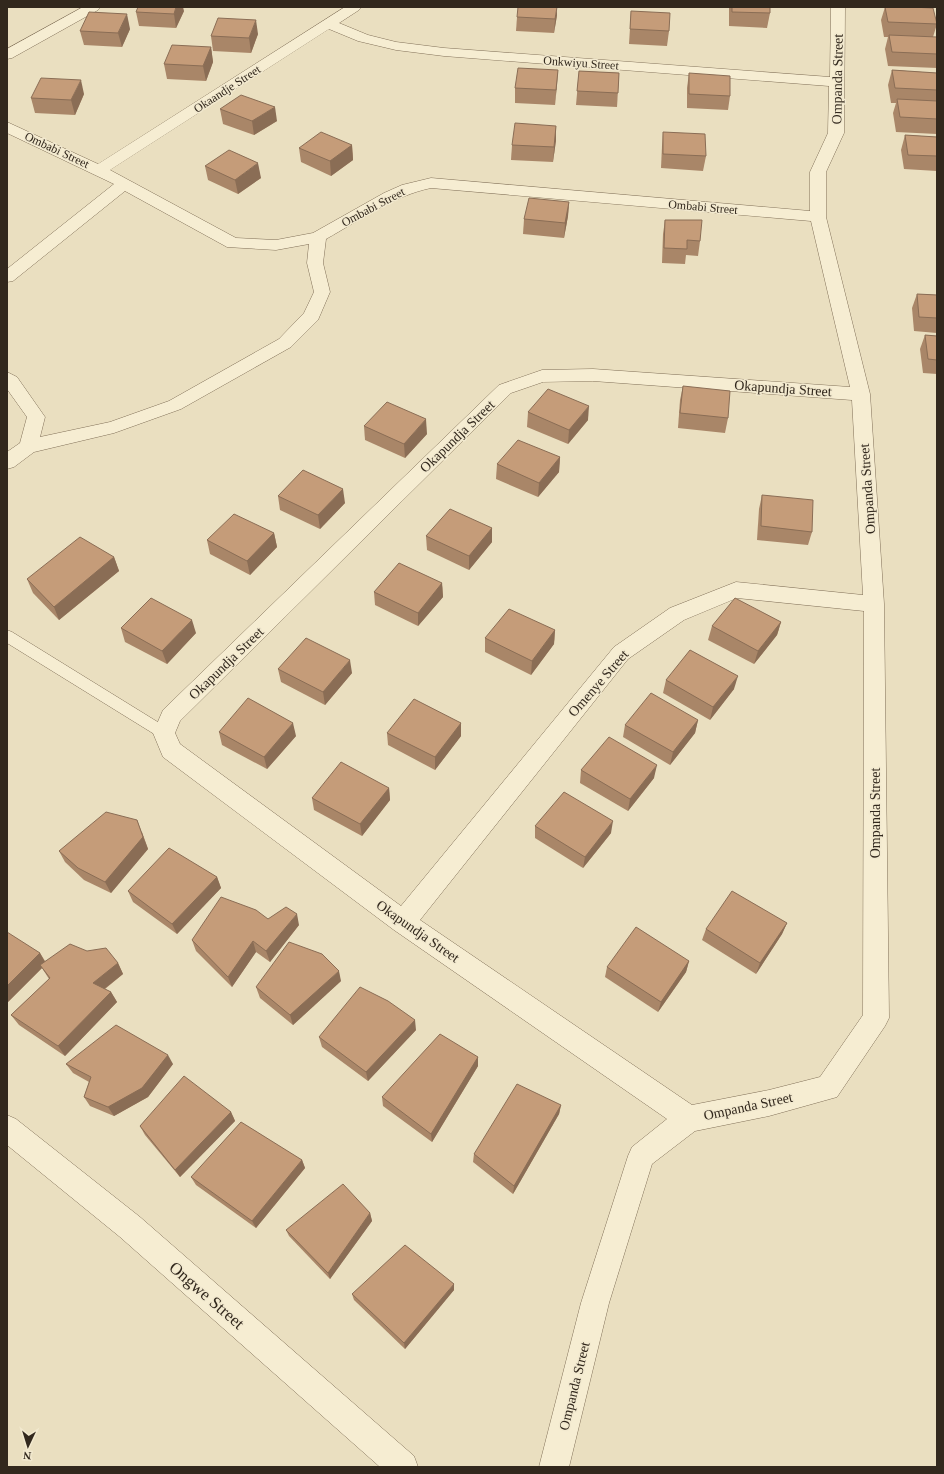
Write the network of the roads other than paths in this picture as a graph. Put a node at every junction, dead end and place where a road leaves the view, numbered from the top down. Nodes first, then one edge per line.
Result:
1 (93, 7) edge
2 (354, 7) edge
3 (838, 7) edge
4 (329, 24) junction
5 (7, 56) edge
6 (838, 82) junction
7 (7, 126) edge
8 (99, 170) junction
9 (124, 184) junction
10 (818, 217) junction
11 (318, 237) junction
12 (7, 277) edge
13 (7, 378) edge
14 (861, 394) junction
15 (29, 446) junction
16 (7, 462) edge
17 (874, 604) junction
18 (7, 636) edge
19 (164, 732) junction
20 (403, 922) junction
21 (689, 1119) junction
22 (7, 1128) edge
23 (403, 1467) edge
24 (554, 1467) edge

1 - 5 street
2 - 4 street, Okaandje Street
3 - 6 street, Ompanda Street
4 - 6 street, Onkwiyu Street
4 - 8 street, Okaandje Street
6 - 10 street, Ompanda Street
7 - 8 street, Ombabi Street
8 - 9 street, Ombabi Street
9 - 11 street, Ombabi Street
9 - 12 street
10 - 11 street, Ombabi Street
10 - 14 street, Ompanda Street
11 - 15 street
13 - 15 street
14 - 17 street, Ompanda Street
14 - 19 street, Okapundja Street
15 - 16 street
17 - 20 street, Omenye Street
17 - 21 street, Ompanda Street
18 - 19 lane
19 - 20 street, Okapundja Street
20 - 21 street, Okapundja Street
21 - 24 street, Ompanda Street
22 - 23 street, Ongwe Street

